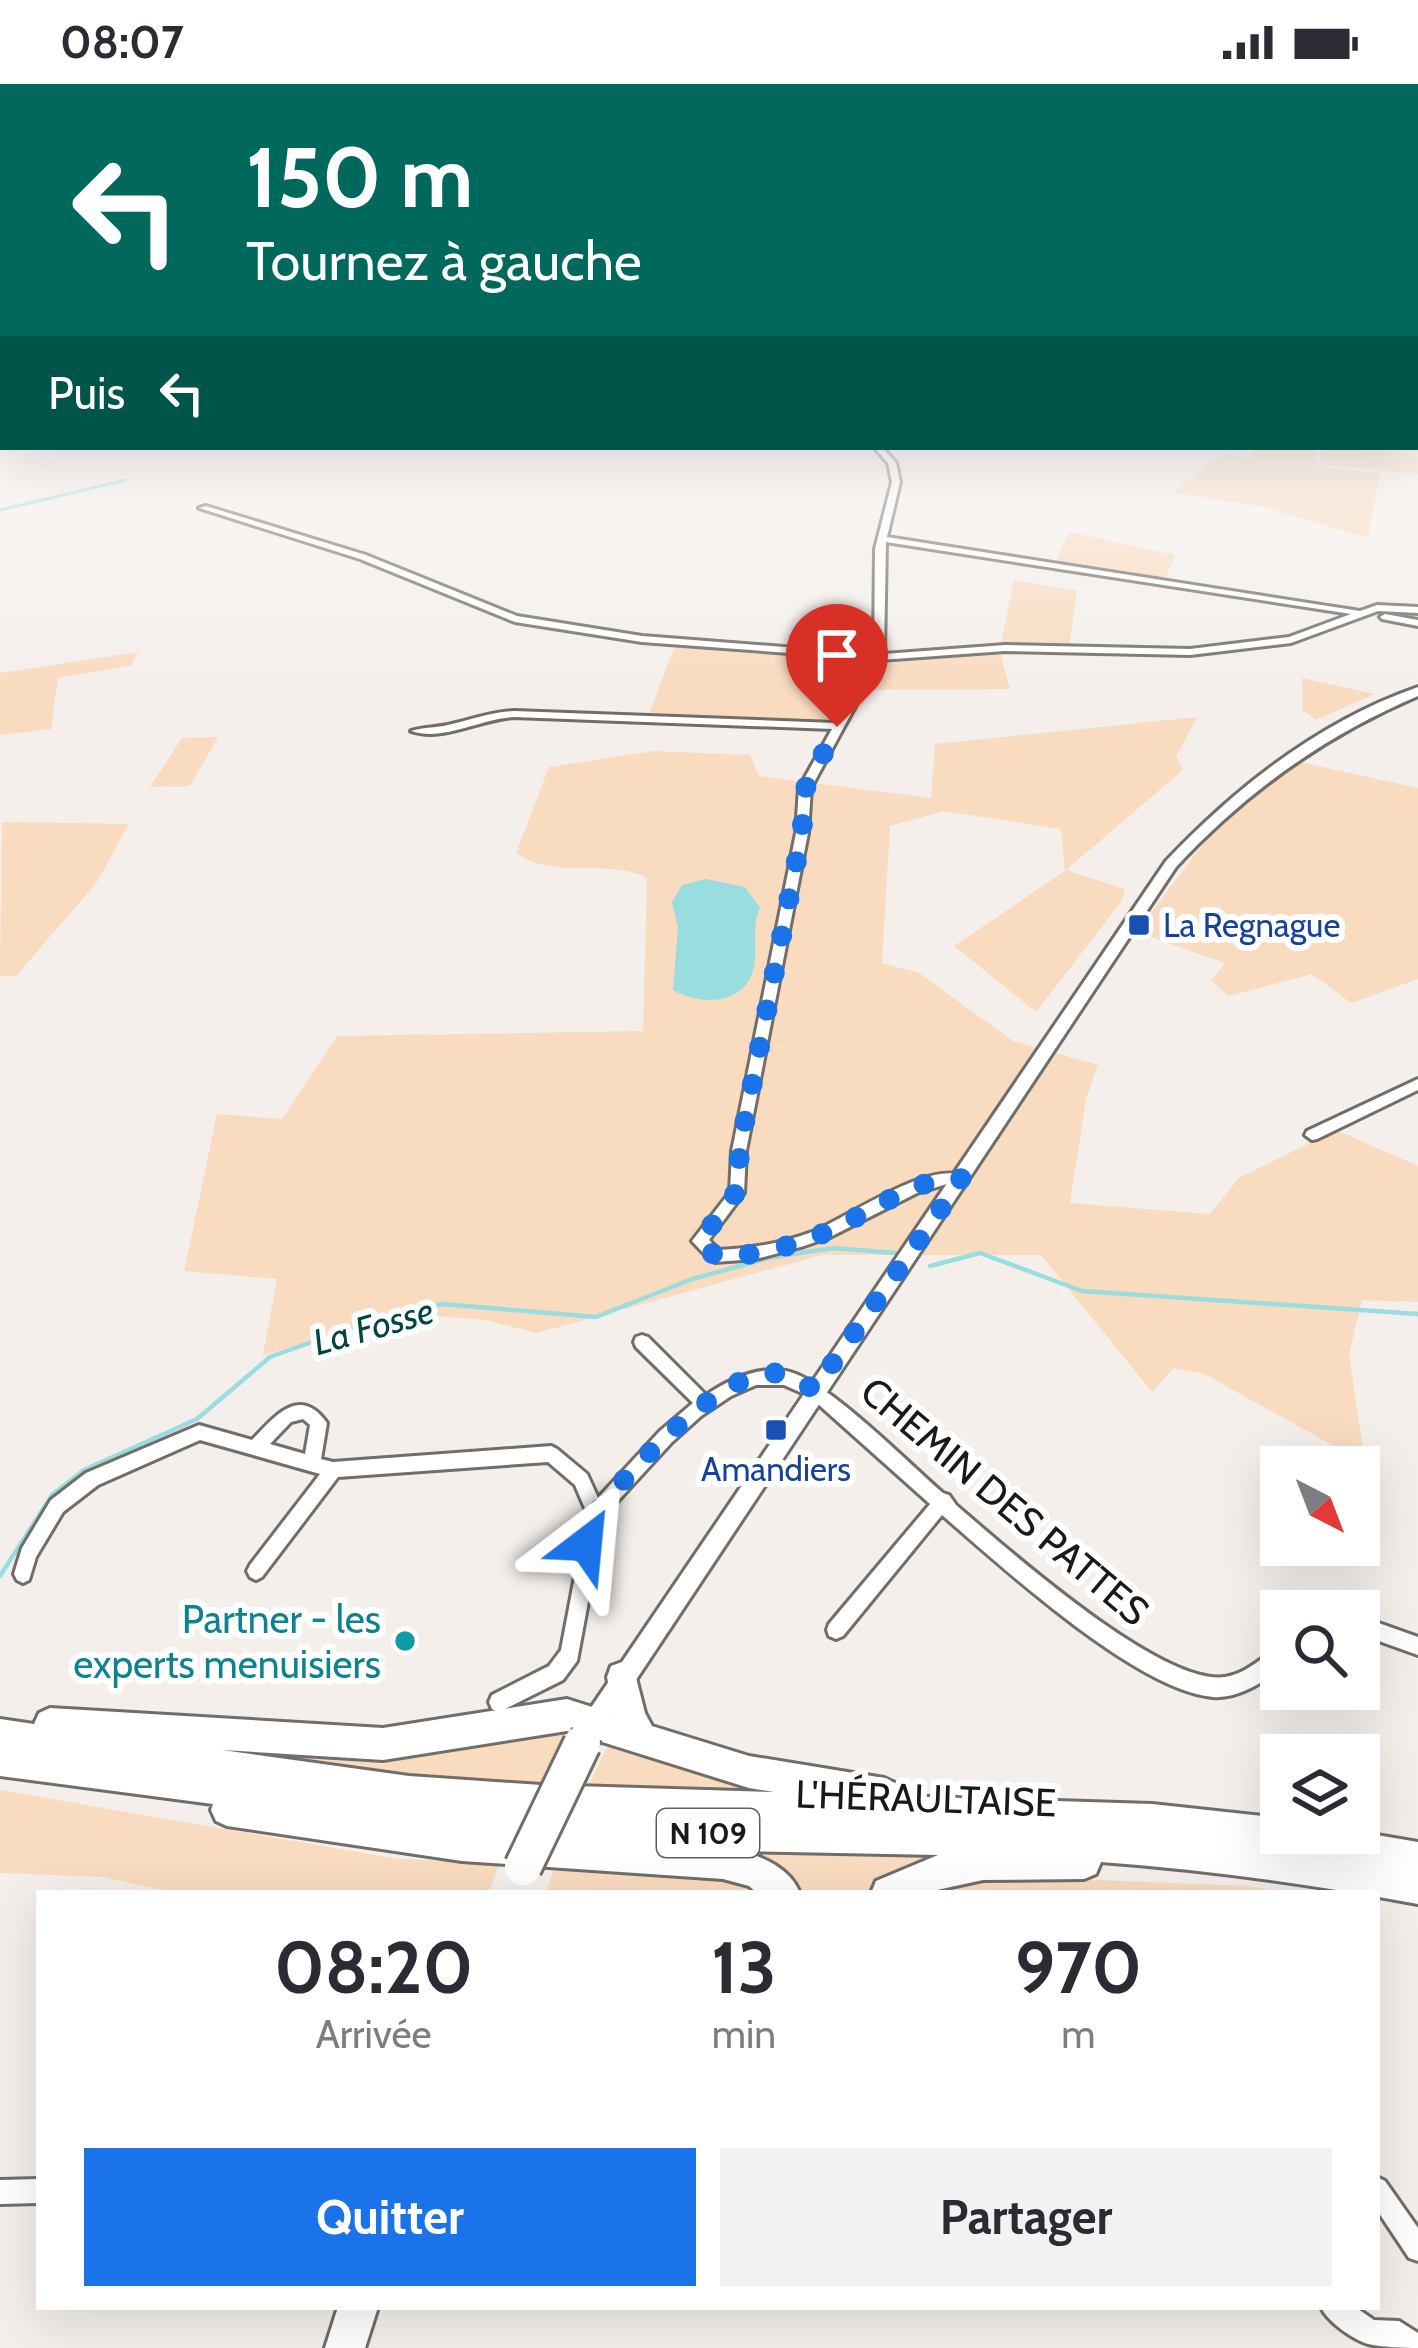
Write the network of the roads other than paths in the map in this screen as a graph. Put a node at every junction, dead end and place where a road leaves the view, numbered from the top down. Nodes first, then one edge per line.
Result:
1 (896, 480) edge
2 (202, 508) dead end
3 (883, 539) junction
4 (1418, 610) edge
5 (1359, 613) junction
6 (1418, 623) edge
7 (878, 657) junction
8 (1418, 691) edge
9 (838, 725) junction
10 (416, 731) dead end
11 (1418, 1084) edge
12 (1312, 1135) dead end
13 (962, 1179) junction
14 (642, 1342) dead end
15 (814, 1390) junction
16 (705, 1405) junction
17 (255, 1448) junction
18 (312, 1464) junction
19 (334, 1470) junction
20 (943, 1501) junction
21 (596, 1513) junction
22 (256, 1570) dead end
23 (23, 1574) dead end
24 (836, 1630) dead end
25 (1380, 1632) edge
26 (1418, 1646) edge
27 (1260, 1671) edge
28 (622, 1677) junction
29 (499, 1702) dead end
30 (0, 1721) edge
31 (590, 1728) junction
32 (0, 1735) edge
33 (642, 1739) junction
34 (0, 1760) edge
35 (0, 1772) edge
36 (1152, 1820) junction
37 (1418, 1859) edge
38 (520, 1882) edge
39 (779, 1890) edge
40 (894, 1890) edge
41 (1418, 1891) edge
42 (0, 2192) edge
43 (36, 2192) edge
44 (1380, 2193) edge
45 (1418, 2249) edge
46 (357, 2310) edge
47 (1337, 2310) edge
48 (345, 2348) edge
49 (1417, 2348) edge

1 - 3 street
2 - 7 street
3 - 5 street
3 - 7 street
4 - 5 street
5 - 6 street
5 - 7 street
7 - 9 street
8 - 13 street
9 - 10 street
9 - 13 street
11 - 12 street
13 - 15 street
14 - 16 street
15 - 16 street
15 - 20 street, CHEMIN DES PATTES
15 - 28 street
16 - 21 street
17 - 18 street
17 - 18 street
17 - 23 street
18 - 19 street
19 - 21 street
19 - 22 street
20 - 24 street
20 - 27 street, CHEMIN DES PATTES
21 - 29 street
25 - 26 street
28 - 31 street
28 - 33 main road
30 - 31 main road
31 - 33 main road
31 - 38 main road, bridge
32 - 36 main road, L'HÉRAULTAISE / N 109
33 - 36 main road
34 - 41 main road, L'HÉRAULTAISE / N 109
35 - 39 main road
36 - 37 main road, L'HÉRAULTAISE / N 109
40 - 41 main road
42 - 43 street
44 - 45 street
46 - 48 main road
47 - 49 street

